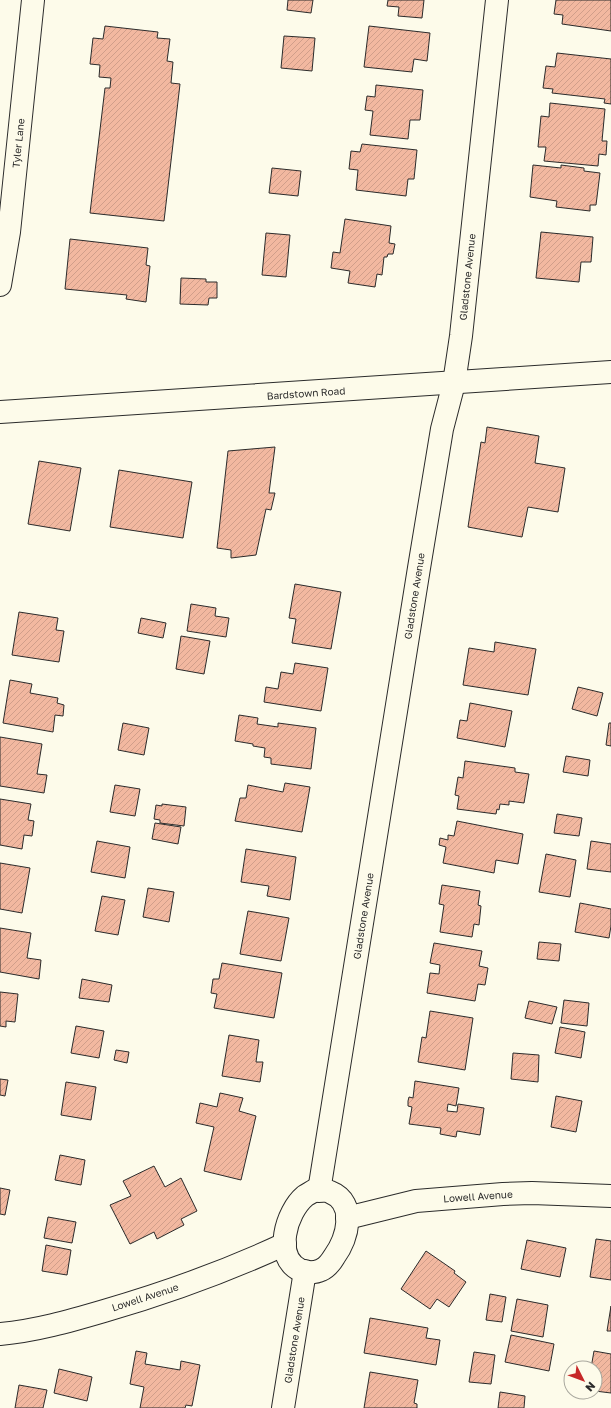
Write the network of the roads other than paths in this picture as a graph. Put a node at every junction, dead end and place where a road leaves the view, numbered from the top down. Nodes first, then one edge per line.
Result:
1 (34, 0) edge
2 (497, 0) edge
3 (0, 285) edge
4 (611, 372) edge
5 (454, 383) junction
6 (0, 412) edge
7 (319, 1190) junction
8 (611, 1196) edge
9 (347, 1218) junction
10 (285, 1244) junction
11 (305, 1272) junction
12 (0, 1334) edge
13 (283, 1408) edge

1 - 3 street, Tyler Lane
2 - 5 street, Gladstone Avenue
4 - 5 street, Bardstown Road
5 - 6 street, Bardstown Road
5 - 7 street, Gladstone Avenue
7 - 9 street
7 - 10 street
8 - 9 street, Lowell Avenue
9 - 11 street
10 - 11 street
10 - 12 street, Lowell Avenue
11 - 13 street, Gladstone Avenue

